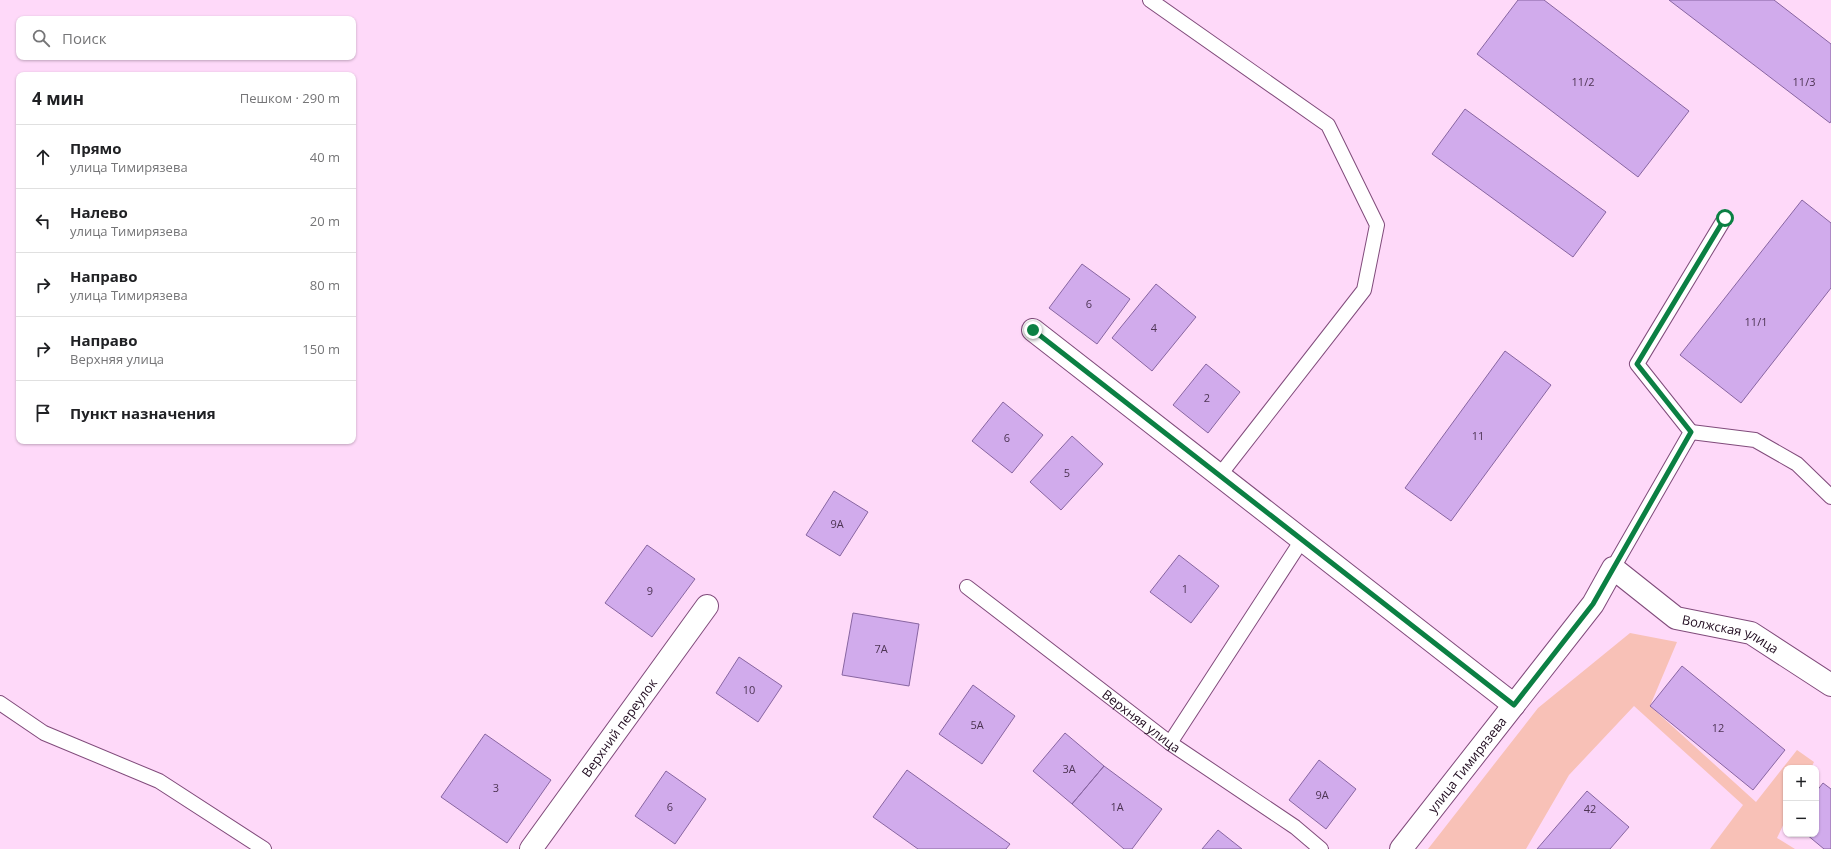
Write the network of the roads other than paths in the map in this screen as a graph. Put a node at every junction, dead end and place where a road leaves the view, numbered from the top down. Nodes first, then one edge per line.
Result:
1 (1150, 0) edge
2 (1725, 218) dead end
3 (1033, 330) dead end
4 (1691, 432) junction
5 (1219, 476) junction
6 (1831, 497) edge
7 (1302, 540) junction
8 (1613, 568) junction
9 (967, 587) dead end
10 (707, 606) dead end
11 (1831, 685) edge
12 (0, 702) edge
13 (1514, 705) junction
14 (1170, 743) junction
15 (264, 849) edge
16 (531, 849) edge
17 (1321, 849) edge
18 (1401, 849) edge

1 - 5 lane
2 - 4 lane
3 - 5 street
4 - 6 lane
4 - 8 lane, улица Тимирязева
5 - 7 street
7 - 13 street
7 - 14 lane
8 - 11 street, Волжская улица
8 - 13 street, улица Тимирязева
9 - 14 lane, Верхняя улица
10 - 16 street, Верхний переулок
12 - 15 lane
13 - 18 street, улица Тимирязева
14 - 17 lane, Верхняя улица

